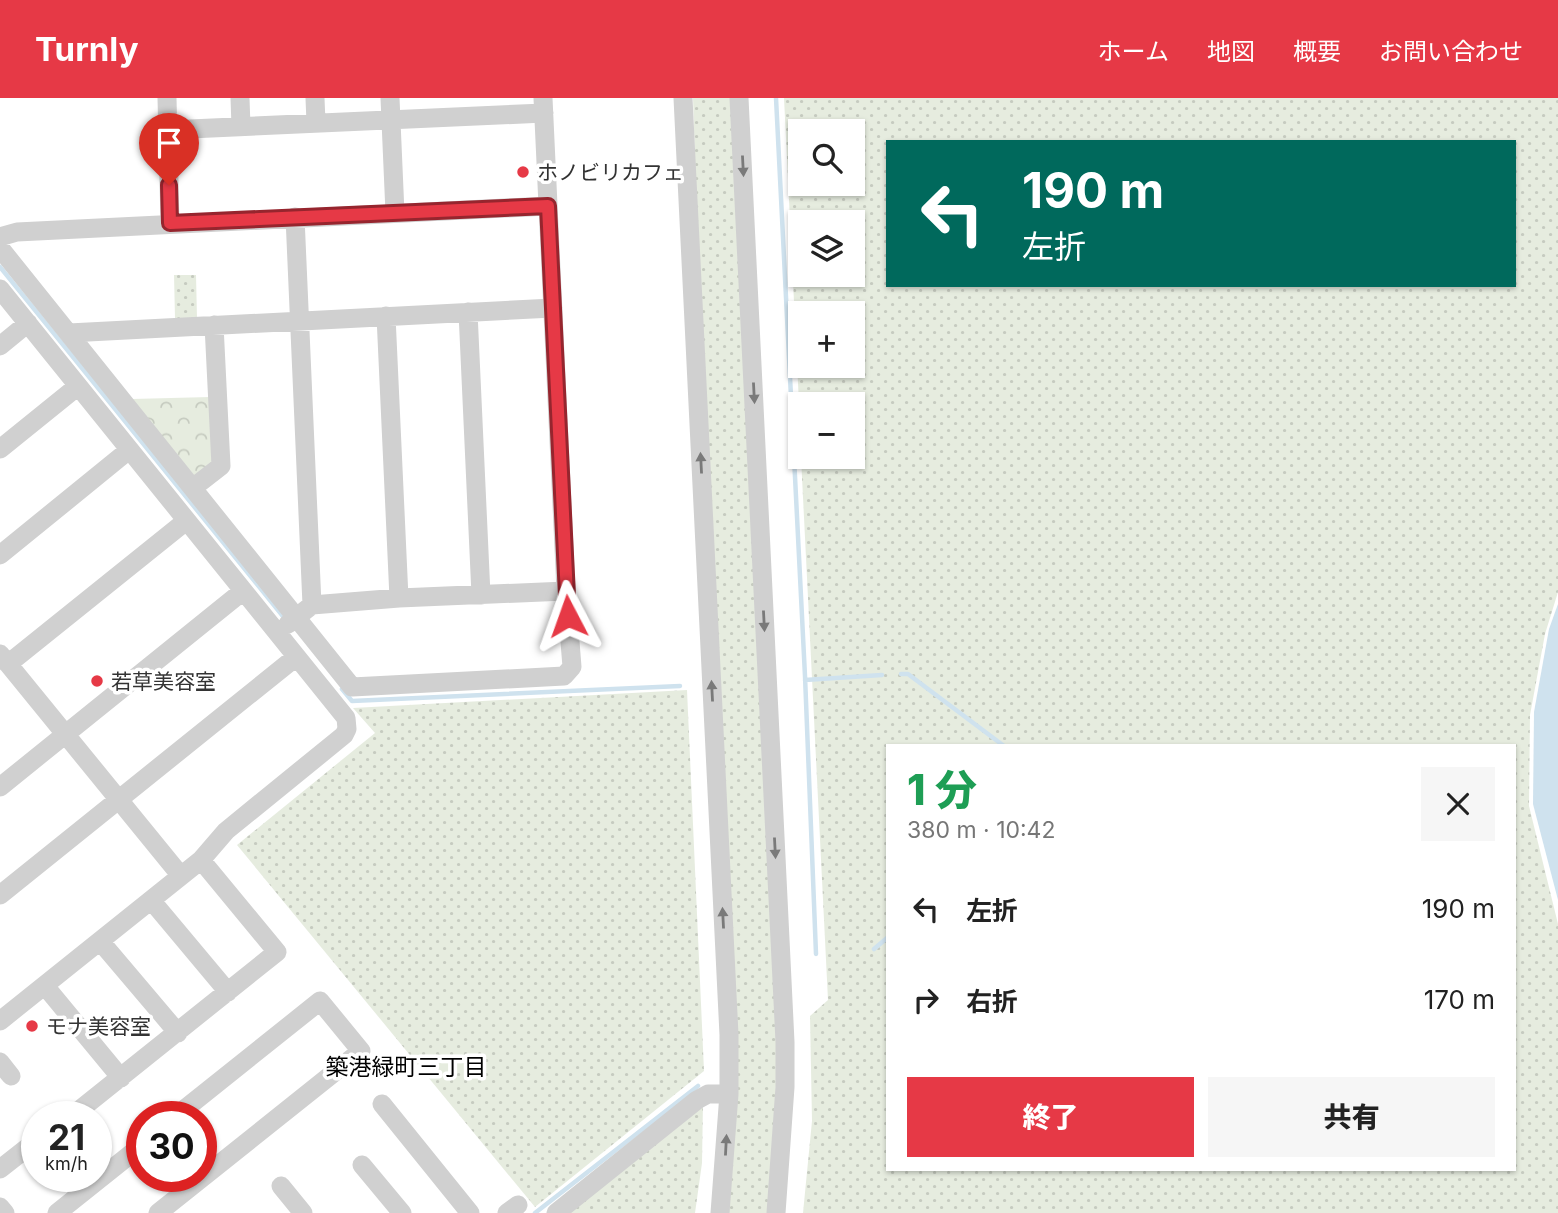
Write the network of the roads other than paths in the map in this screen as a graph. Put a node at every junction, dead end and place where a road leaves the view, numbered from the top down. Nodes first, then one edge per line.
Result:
1 (167, 98) edge
2 (240, 98) edge
3 (315, 98) edge
4 (390, 98) edge
5 (683, 98) edge
6 (739, 98) edge
7 (543, 105) edge
8 (466, 107) edge
9 (391, 120) junction
10 (316, 123) junction
11 (241, 127) junction
12 (168, 130) junction
13 (548, 206) junction
14 (395, 212) junction
15 (295, 217) junction
16 (170, 223) junction
17 (0, 237) edge
18 (0, 248) edge
19 (0, 289) edge
20 (553, 308) junction
21 (468, 312) junction
22 (386, 316) junction
23 (299, 319) junction
24 (28, 323) junction
25 (214, 325) junction
26 (69, 333) junction
27 (0, 346) edge
28 (78, 386) junction
29 (0, 449) edge
30 (129, 450) junction
31 (194, 487) junction
32 (187, 521) junction
33 (0, 555) edge
34 (243, 591) junction
35 (566, 591) junction
36 (481, 595) junction
37 (399, 598) junction
38 (293, 621) junction
39 (296, 657) junction
40 (4, 659) edge
41 (64, 735) junction
42 (0, 787) edge
43 (118, 800) junction
44 (201, 860) junction
45 (181, 876) junction
46 (0, 895) edge
47 (151, 900) junction
48 (100, 941) junction
49 (44, 986) junction
50 (228, 992) junction
51 (0, 1021) edge
52 (178, 1033) junction
53 (121, 1078) junction
54 (729, 1094) junction
55 (91, 1101) edge
56 (195, 1101) edge
57 (382, 1104) dead end
58 (21, 1153) edge
59 (126, 1157) edge
60 (362, 1165) dead end
61 (217, 1166) edge
62 (0, 1169) edge
63 (281, 1186) dead end
64 (184, 1192) edge
65 (0, 1207) edge
66 (5, 1213) edge
67 (57, 1213) edge
68 (158, 1213) edge
69 (303, 1213) edge
70 (402, 1213) edge
71 (470, 1213) edge
72 (556, 1213) edge
73 (720, 1213) edge
74 (776, 1213) edge

1 - 12 street
2 - 11 street
3 - 10 street
4 - 9 street
54 -> 5 street
6 -> 74 street
7 - 8 street
7 - 13 street
8 - 9 street
9 - 10 street
9 - 14 street
10 - 11 street
11 - 12 street
12 - 16 street
13 - 14 street
13 - 20 street
14 - 15 street
15 - 16 street
15 - 23 street
16 - 17 street
18 - 26 street
19 - 24 street
20 - 21 street
20 - 35 street
21 - 22 street
21 - 36 street
22 - 23 street
22 - 37 street
23 - 25 street
23 - 38 street
24 - 27 street
24 - 28 street
25 - 26 street
25 - 31 street
26 - 31 street
28 - 29 street
28 - 30 street
30 - 32 street
30 - 33 street
31 - 38 street
32 - 34 street
32 - 40 street
34 - 38 street
34 - 41 street
35 - 36 street
35 - 38 street
36 - 37 street
37 - 38 street
38 - 39 street
39 - 43 street
39 - 44 street
40 - 41 street
41 - 42 street
41 - 43 street
43 - 45 street
43 - 46 street
44 - 45 street
44 - 50 street
45 - 47 street
47 - 48 street
47 - 50 street
48 - 49 street
48 - 52 street
49 - 51 street
49 - 53 street
50 - 52 street
52 - 53 street
53 - 55 street
54 - 72 street
73 -> 54 street
56 - 61 street
57 - 71 street
58 - 62 street
59 - 67 street
60 - 70 street
63 - 69 street
64 - 68 street
65 - 66 street

